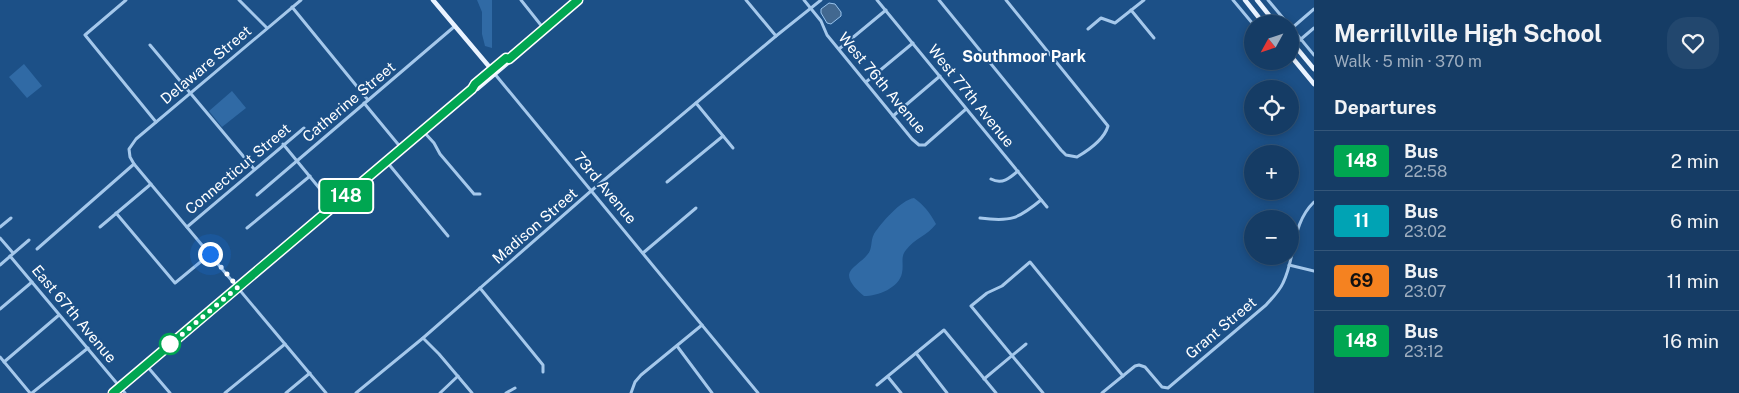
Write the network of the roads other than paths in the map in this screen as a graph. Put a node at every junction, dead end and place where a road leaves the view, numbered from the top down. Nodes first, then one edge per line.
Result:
1 (126, 0) edge
2 (239, 0) edge
3 (300, 0) edge
4 (433, 0) edge
5 (521, 0) edge
6 (578, 0) edge
7 (746, 0) edge
8 (804, 0) edge
9 (821, 0) edge
10 (877, 0) edge
11 (938, 0) edge
12 (1006, 0) edge
13 (1144, 0) edge
14 (1233, 0) edge
15 (1245, 0) edge
16 (1257, 0) edge
17 (1268, 0) edge
18 (292, 7) junction
19 (811, 9) junction
20 (1314, 9) edge
21 (886, 10) junction
22 (1131, 10) junction
23 (1253, 10) junction
24 (1245, 15) edge
25 (1247, 15) edge
26 (1257, 15) edge
27 (1269, 15) edge
28 (1281, 15) edge
29 (1299, 20) edge
30 (455, 26) junction
31 (266, 28) junction
32 (1314, 28) edge
33 (544, 29) junction
34 (1088, 29) dead end
35 (776, 36) junction
36 (1299, 37) edge
37 (1154, 38) dead end
38 (1301, 39) junction
39 (913, 44) junction
40 (150, 45) dead end
41 (839, 49) junction
42 (1299, 51) edge
43 (1314, 55) edge
44 (1299, 66) edge
45 (1314, 69) edge
46 (493, 72) junction
47 (940, 76) junction
48 (866, 82) junction
49 (1314, 84) edge
50 (190, 94) junction
51 (368, 100) junction
52 (696, 103) junction
53 (364, 104) junction
54 (966, 109) junction
55 (893, 116) junction
56 (156, 122) junction
57 (304, 128) dead end
58 (424, 131) junction
59 (724, 136) junction
60 (284, 144) junction
61 (733, 148) dead end
62 (402, 149) junction
63 (297, 161) junction
64 (387, 162) junction
65 (134, 164) junction
66 (254, 170) junction
67 (1018, 171) junction
68 (310, 176) junction
69 (991, 179) dead end
70 (667, 182) dead end
71 (151, 184) junction
72 (591, 191) junction
73 (480, 194) dead end
74 (257, 195) dead end
75 (1041, 200) junction
76 (1314, 202) edge
77 (334, 206) junction
78 (1047, 207) dead end
79 (696, 208) dead end
80 (116, 213) junction
81 (11, 218) dead end
82 (980, 218) dead end
83 (0, 227) edge
84 (100, 227) dead end
85 (187, 227) junction
86 (1299, 227) edge
87 (247, 228) dead end
88 (448, 236) dead end
89 (0, 238) edge
90 (29, 240) dead end
91 (37, 249) dead end
92 (643, 253) junction
93 (210, 254) junction
94 (12, 255) junction
95 (0, 265) edge
96 (1289, 265) joint
97 (1314, 271) edge
98 (32, 282) junction
99 (238, 287) junction
100 (480, 288) junction
101 (0, 309) edge
102 (59, 315) junction
103 (702, 325) junction
104 (423, 338) junction
105 (284, 344) junction
106 (1026, 344) dead end
107 (677, 346) junction
108 (88, 348) junction
109 (916, 353) junction
110 (1012, 356) junction
111 (0, 357) edge
112 (4, 362) junction
113 (146, 365) junction
114 (543, 372) dead end
115 (310, 373) junction
116 (458, 376) junction
117 (1123, 376) junction
118 (888, 377) junction
119 (984, 379) junction
120 (877, 385) dead end
121 (120, 387) junction
122 (515, 388) dead end
123 (709, 392) edge
124 (31, 393) edge
125 (113, 393) edge
126 (125, 393) edge
127 (170, 393) edge
128 (225, 393) edge
129 (286, 393) edge
130 (326, 393) edge
131 (356, 393) edge
132 (440, 393) edge
133 (472, 393) edge
134 (506, 393) edge
135 (631, 393) edge
136 (758, 393) edge
137 (901, 393) edge
138 (948, 393) edge
139 (996, 393) edge
140 (1043, 393) edge
141 (1102, 393) edge

1 - 56 street
2 - 31 street
3 - 18 street, Delaware Street
4 - 30 main road, 73rd Avenue
5 - 33 street
6 - 33 main road
7 - 35 street
8 - 19 street, West 76th Avenue
9 - 19 street, Madison Street
10 - 21 street, West 77th Avenue
11 - 12 street
13 - 22 street
14 - 24 street
15 - 23 main road
16 - 27 main road
17 - 28 street
18 - 31 street, Delaware Street
18 - 51 street
19 - 35 street, Madison Street
19 - 41 street, West 76th Avenue
20 - 29 street
21 - 39 street, West 77th Avenue
21 - 41 street
22 - 34 street
22 - 37 street
23 - 25 street
23 - 26 main road
30 - 46 main road, 73rd Avenue
30 - 51 street, Catherine Street
31 - 50 street, Delaware Street
32 - 38 street
33 - 46 main road
35 - 52 street, Madison Street
36 - 38 street
38 - 43 street
39 - 47 street, West 77th Avenue
39 - 48 street
40 - 50 street
41 - 48 street, West 76th Avenue
42 - 45 main road
44 - 49 main road
46 - 58 main road
46 - 72 street, 73rd Avenue
47 - 54 street, West 77th Avenue
47 - 55 street
48 - 55 street, West 76th Avenue
50 - 56 street, Delaware Street
50 - 66 street
51 - 53 street, Catherine Street
52 - 59 street
52 - 72 street, Madison Street
53 - 62 street
53 - 63 street, Catherine Street
54 - 55 street, West 76th Avenue
54 - 67 street, West 77th Avenue
56 - 65 street, Delaware Street
57 - 60 street, Connecticut Street
58 - 62 main road
58 - 73 street
59 - 61 street
59 - 70 street
60 - 63 street
60 - 66 street, Connecticut Street
62 - 64 main road
63 - 68 street
63 - 74 street, Catherine Street
64 - 77 main road
64 - 88 street
65 - 71 street
65 - 91 street
66 - 85 street, Connecticut Street
67 - 69 street
67 - 75 street, West 77th Avenue
68 - 77 street
68 - 87 street
71 - 80 street
71 - 85 street
72 - 92 street, 73rd Avenue
72 - 100 street, Madison Street
75 - 78 street, West 77th Avenue
75 - 82 street
76 - 86 street, Grant Street
77 - 99 main road
79 - 92 street
80 - 84 street
80 - 93 street
81 - 83 street
85 - 93 street
89 - 94 street, East 67th Avenue
90 - 94 street
92 - 103 street, 73rd Avenue
93 - 99 street
94 - 95 street
94 - 98 street, East 67th Avenue
96 - 97 street
96 - 117 street, Grant Street
98 - 101 street
98 - 102 street, East 67th Avenue
99 - 105 street
99 - 113 main road
100 - 104 street, Madison Street
100 - 114 street
102 - 108 street, East 67th Avenue
102 - 112 street
103 - 107 street
103 - 136 street, 73rd Avenue
104 - 116 street
104 - 131 street, Madison Street
105 - 115 street
105 - 128 street
106 - 110 street
107 - 123 street
107 - 135 street
108 - 121 street, East 67th Avenue
108 - 124 street
109 - 118 street
109 - 119 street
109 - 138 street
110 - 117 street
110 - 119 street
110 - 140 street
111 - 112 street
112 - 124 street
113 - 121 main road
113 - 127 street
115 - 129 street
115 - 130 street
116 - 132 street
116 - 133 street
117 - 141 street, Grant Street
118 - 120 street
118 - 137 street
119 - 139 street
121 - 125 main road
121 - 126 street, East 67th Avenue
122 - 134 street

